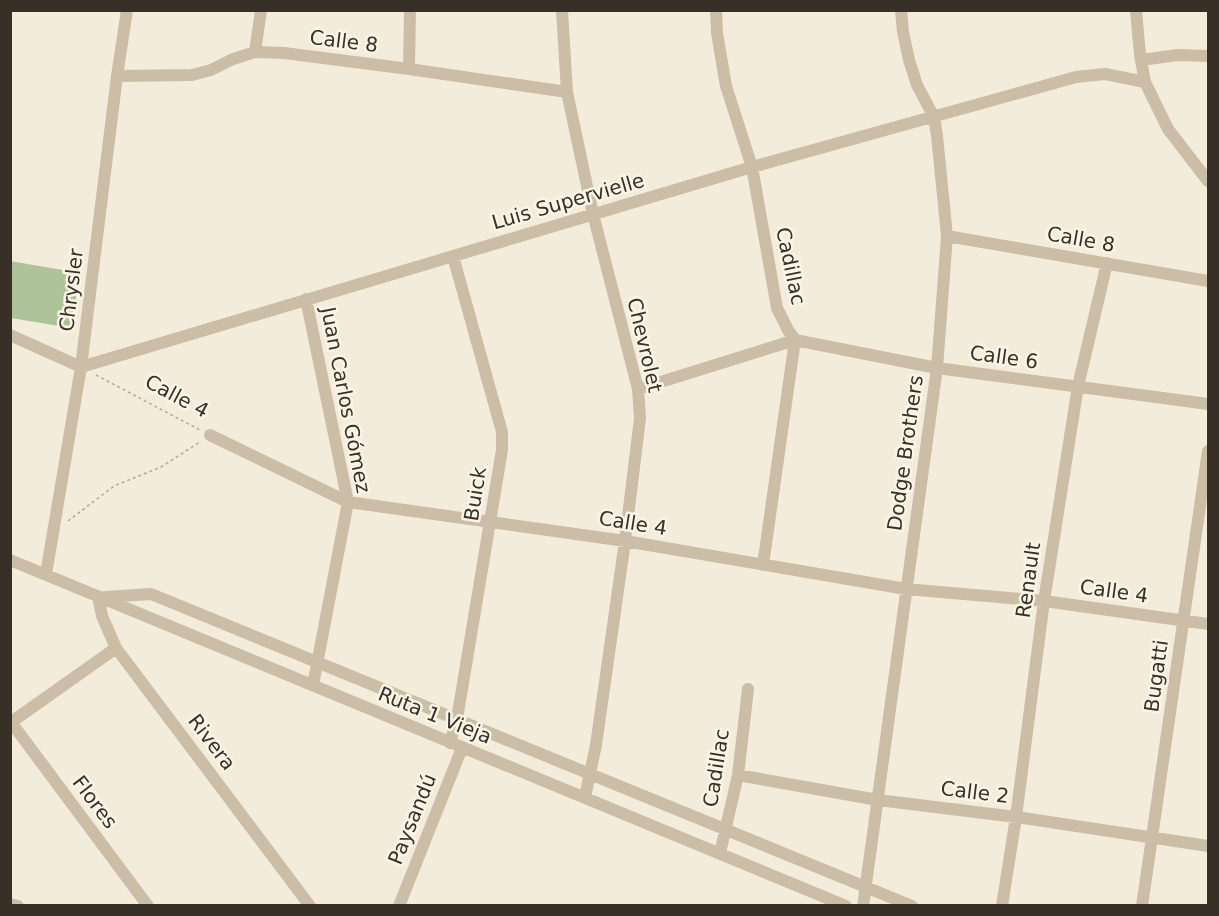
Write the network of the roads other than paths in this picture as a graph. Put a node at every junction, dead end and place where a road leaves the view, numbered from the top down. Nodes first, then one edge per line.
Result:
1 (127, 10) edge
2 (261, 10) edge
3 (410, 10) edge
4 (562, 10) edge
5 (716, 10) edge
6 (901, 10) edge
7 (1136, 10) edge
8 (255, 52) junction
9 (1209, 56) edge
10 (1141, 60) junction
11 (410, 69) junction
12 (117, 76) junction
13 (1145, 82) junction
14 (567, 92) junction
15 (934, 117) junction
16 (752, 167) junction
17 (1209, 181) edge
18 (593, 214) junction
19 (947, 236) junction
20 (453, 256) junction
21 (1107, 263) junction
22 (1209, 281) edge
23 (306, 299) junction
24 (10, 335) edge
25 (795, 340) junction
26 (81, 367) junction
27 (937, 368) junction
28 (1078, 386) junction
29 (638, 389) junction
30 (1209, 404) edge
31 (210, 435) road end
32 (1209, 451) edge
33 (348, 502) junction
34 (490, 522) junction
35 (625, 541) junction
36 (10, 560) edge
37 (763, 565) junction
38 (46, 574) junction
39 (906, 589) junction
40 (100, 596) junction
41 (1044, 601) junction
42 (1184, 620) junction
43 (1209, 624) edge
44 (116, 648) junction
45 (318, 662) junction
46 (313, 686) junction
47 (748, 689) dead end
48 (457, 719) junction
49 (11, 722) edge
50 (450, 743) junction
51 (462, 748) junction
52 (590, 774) junction
53 (738, 775) junction
54 (585, 797) junction
55 (878, 800) junction
56 (1016, 817) junction
57 (726, 829) junction
58 (1152, 838) junction
59 (1209, 846) edge
60 (720, 853) junction
61 (866, 886) junction
62 (10, 904) edge
63 (840, 905) edge
64 (18, 906) edge
65 (148, 906) edge
66 (310, 906) edge
67 (399, 906) edge
68 (863, 906) edge
69 (912, 906) edge
70 (1002, 906) edge
71 (1142, 906) edge

1 - 12 street, Chrysler
2 - 8 street
3 - 11 street
4 - 14 street, Chevrolet
5 - 16 street, Cadillac
6 - 15 street, Dodge Brothers
7 - 10 street
8 - 11 street, Calle 8
8 - 12 street, Calle 8
9 - 10 street
10 - 13 street
11 - 14 street, Calle 8
12 - 26 street, Chrysler
13 - 15 street, Luis Supervielle
13 - 17 street
14 - 18 street, Chevrolet
15 - 16 street, Luis Supervielle
15 - 19 street, Dodge Brothers
16 - 18 street, Luis Supervielle
16 - 25 street, Cadillac
18 - 20 street, Luis Supervielle
18 - 29 street, Chevrolet
19 - 21 street, Calle 8
19 - 27 street, Dodge Brothers
20 - 23 street, Luis Supervielle
20 - 34 street, Buick
21 - 22 street, Calle 8
21 - 28 street, Renault
23 - 26 street, Luis Supervielle
23 - 33 street, Juan Carlos Gómez
24 - 26 street
25 - 27 street, Calle 6
25 - 29 street
25 - 37 street
26 - 38 street, Chrysler
27 - 28 street, Calle 6
27 - 39 street, Dodge Brothers
28 - 30 street, Calle 6
28 - 41 street, Renault
29 - 35 street, Chevrolet
31 - 33 street, Calle 4
32 - 42 street, Bugatti
33 - 34 street, Calle 4
33 - 45 street, Juan Carlos Gómez
34 - 35 street, Calle 4
34 - 48 street, Buick
35 - 37 street, Calle 4
35 - 52 street, Chevrolet
36 - 38 street, Ruta 1 Vieja
37 - 39 street, Calle 4
38 - 40 street, Ruta 1 Vieja
39 - 41 street, Calle 4
39 - 55 street, Dodge Brothers
40 - 44 street, Rivera
40 - 45 street
40 - 46 street, Ruta 1 Vieja
41 - 42 street, Calle 4
41 - 56 street, Renault
42 - 43 street, Calle 4
42 - 58 street, Bugatti
44 - 49 street
44 - 66 street, Rivera
45 - 46 street, Juan Carlos Gómez
45 - 48 street
46 - 50 street, Ruta 1 Vieja
47 - 53 street, Cadillac
48 - 50 street, Buick
48 - 52 street
49 - 65 street, Flores
50 - 51 street, Ruta 1 Vieja
51 - 54 street, Ruta 1 Vieja
51 - 67 street, Paysandú
52 - 54 street, Chevrolet
52 - 57 street
53 - 55 street, Calle 2
53 - 57 street, Cadillac
54 - 60 street, Ruta 1 Vieja
55 - 56 street, Calle 2
55 - 61 street, Dodge Brothers
56 - 58 street, Calle 2
56 - 70 street, Renault
57 - 60 street, Cadillac
57 - 61 street
58 - 59 street, Calle 2
58 - 71 street, Bugatti
60 - 63 street, Ruta 1 Vieja
61 - 68 street, Dodge Brothers
61 - 69 street
62 - 64 street

